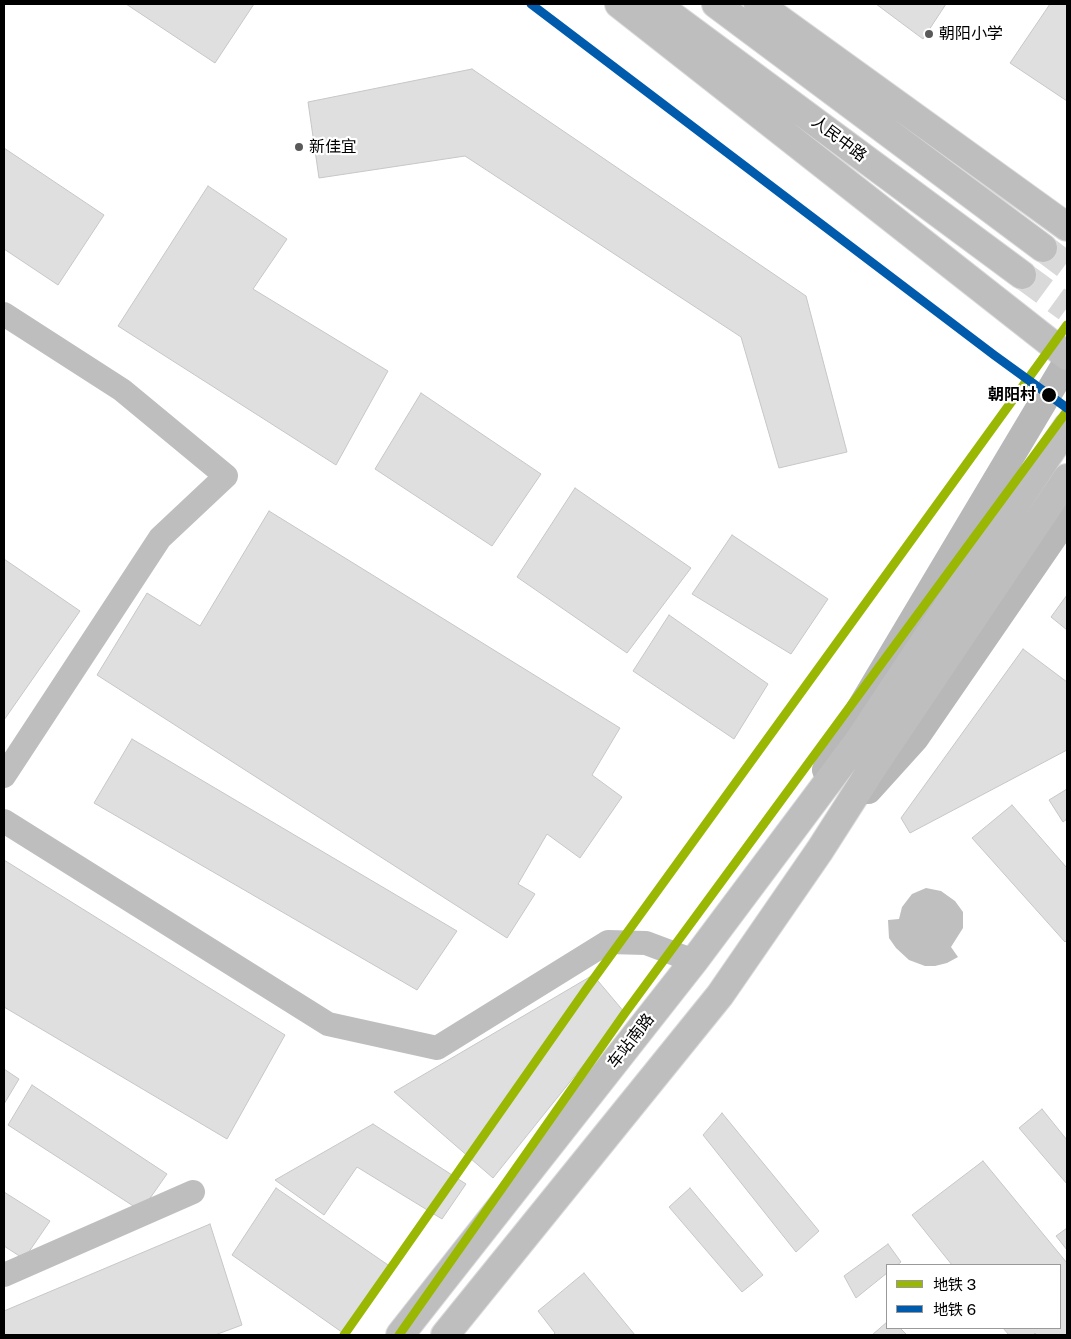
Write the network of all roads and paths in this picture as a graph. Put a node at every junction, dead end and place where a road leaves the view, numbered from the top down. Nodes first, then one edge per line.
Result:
1 (620, 4) edge
2 (656, 4) edge
3 (716, 4) edge
4 (758, 4) edge
5 (1067, 227) edge
6 (1043, 248) tunnel mouth
7 (1022, 275) tunnel mouth
8 (4, 314) edge
9 (1067, 356) edge
10 (1067, 362) edge
11 (1067, 427) edge
12 (1067, 478) edge
13 (1067, 517) edge
14 (4, 776) edge
15 (4, 821) edge
16 (835, 826) junction
17 (792, 832) junction
18 (694, 961) junction
19 (194, 1192) dead end
20 (4, 1275) edge
21 (400, 1335) edge
22 (445, 1335) edge

1 - 9 main road
2 - 7 main road, 人民中路
3 - 6 main road
4 - 5 main road
8 - 14 street
10 - 17 main road
11 - 17 main road, 车站南路
12 - 16 main road
13 - 16 main road
15 - 18 street
16 - 22 main road
17 - 18 main road, 车站南路
18 - 21 main road, 车站南路
19 - 20 street

